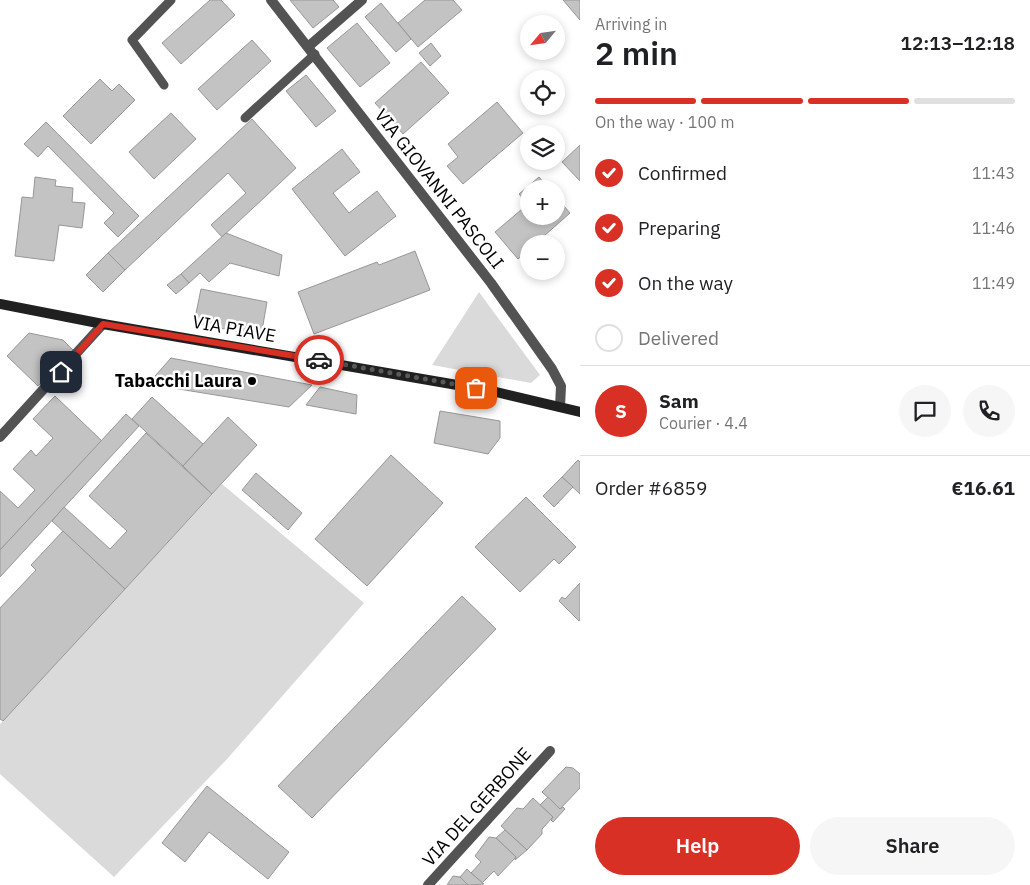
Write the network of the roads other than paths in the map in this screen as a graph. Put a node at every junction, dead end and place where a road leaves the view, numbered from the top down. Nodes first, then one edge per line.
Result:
1 (171, 0) edge
2 (271, 0) edge
3 (362, 0) edge
4 (312, 50) junction
5 (164, 85) dead end
6 (245, 118) dead end
7 (0, 304) edge
8 (103, 324) junction
9 (560, 406) junction
10 (580, 412) edge
11 (0, 436) edge
12 (550, 751) dead end
13 (428, 885) edge

1 - 5 lane
2 - 4 street, VIA GIOVANNI PASCOLI
3 - 4 street
4 - 6 lane
4 - 9 street, VIA GIOVANNI PASCOLI
7 - 8 street, VIA PIAVE
8 - 9 street, VIA PIAVE
8 - 11 street
9 - 10 street, VIA PIAVE
12 - 13 street, VIA DEL GERBONE

